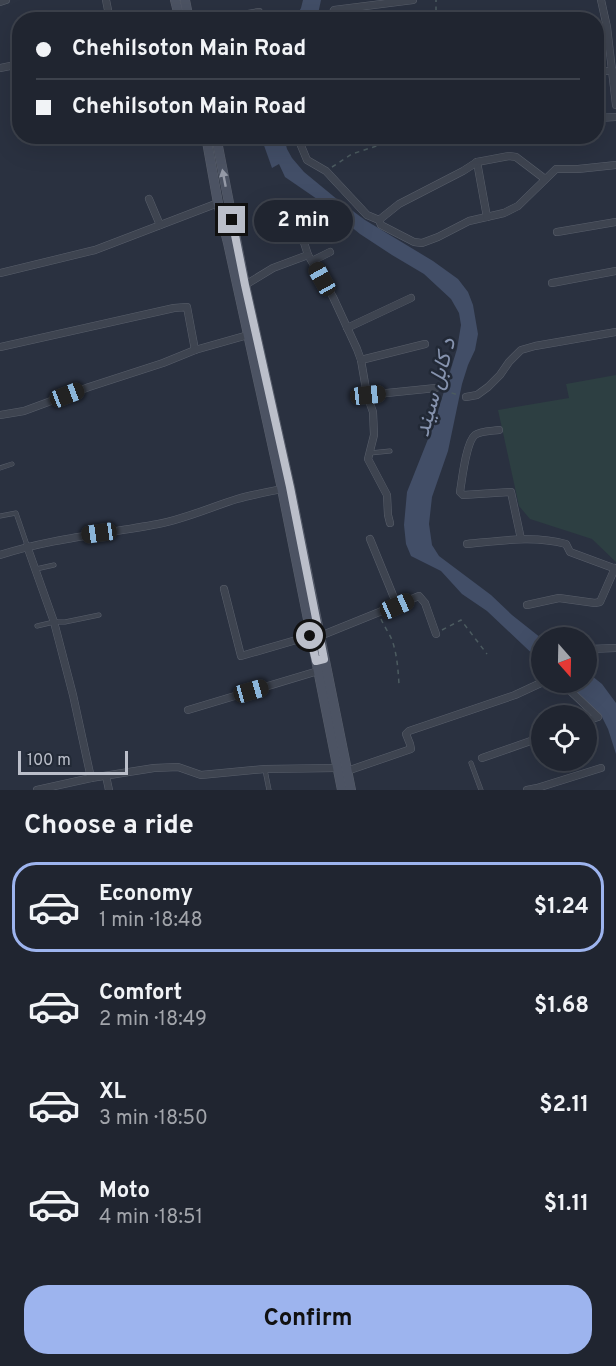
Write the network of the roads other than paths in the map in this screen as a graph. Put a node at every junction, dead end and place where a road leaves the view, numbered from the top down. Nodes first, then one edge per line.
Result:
1 (6, 0) edge
2 (413, 0) edge
3 (0, 2) edge
4 (333, 12) edge
5 (604, 13) edge
6 (606, 21) joint
7 (604, 71) edge
8 (613, 71) junction
9 (616, 105) edge
10 (207, 144) edge
11 (218, 144) edge
12 (300, 144) edge
13 (477, 162) junction
14 (616, 165) edge
15 (545, 179) junction
16 (149, 199) dead end
17 (218, 203) junction
18 (487, 217) junction
19 (379, 220) junction
20 (616, 222) edge
21 (160, 225) junction
22 (557, 232) dead end
23 (301, 233) road end
24 (330, 252) dead end
25 (310, 258) junction
26 (616, 271) edge
27 (0, 273) edge
28 (552, 283) dead end
29 (245, 285) junction
30 (411, 298) dead end
31 (347, 328) junction
32 (616, 332) edge
33 (248, 335) junction
34 (425, 344) dead end
35 (0, 347) edge
36 (195, 350) junction
37 (361, 360) junction
38 (436, 388) road end
39 (368, 395) junction
40 (466, 397) road end
41 (0, 416) edge
42 (499, 430) dead end
43 (390, 451) dead end
44 (369, 453) junction
45 (12, 464) dead end
46 (0, 468) edge
47 (282, 489) junction
48 (0, 516) edge
49 (390, 523) dead end
50 (370, 539) dead end
51 (521, 539) junction
52 (467, 544) dead end
53 (27, 546) junction
54 (0, 555) edge
55 (54, 565) dead end
56 (615, 568) edge
57 (36, 569) junction
58 (224, 589) dead end
59 (527, 605) dead end
60 (397, 606) junction
61 (99, 615) dead end
62 (54, 622) junction
63 (37, 626) dead end
64 (436, 634) road end
65 (315, 636) junction
66 (616, 648) edge
67 (597, 649) edge
68 (319, 664) junction
69 (531, 688) edge
70 (573, 693) edge
71 (585, 705) edge
72 (188, 710) dead end
73 (531, 741) edge
74 (482, 758) dead end
75 (471, 763) dead end
76 (601, 768) dead end
77 (265, 769) junction
78 (342, 769) junction
79 (106, 776) junction
80 (91, 777) junction
81 (537, 789) edge
82 (37, 790) edge
83 (109, 790) edge
84 (269, 790) edge
85 (342, 790) edge
86 (351, 790) edge
87 (481, 790) edge
88 (527, 790) edge

1 - 3 street
2 - 4 street
5 - 6 street
6 - 8 street
7 - 8 street
8 - 9 street
10 - 17 main road
29 -> 11 main road
12 - 19 street
13 - 15 street
13 - 18 street
13 - 19 street
14 - 15 street
15 - 18 street
16 - 21 street
17 - 21 street
17 - 33 main road
18 - 19 street
20 - 22 street
21 - 27 street
23 - 25 street
24 - 25 street
25 - 29 street
25 - 31 street
26 - 28 street
29 - 65 main road
30 - 31 street
31 - 37 street
32 - 40 street
33 - 36 street
33 - 47 main road
34 - 37 street
35 - 36 street
36 - 41 street
37 - 39 street
38 - 39 street
39 - 44 street
42 - 51 street
43 - 44 lane
44 - 49 street
45 - 46 lane
47 - 53 street
47 - 65 main road
48 - 53 lane
50 - 60 street
51 - 52 street
51 - 56 street
53 - 54 street
53 - 57 street
55 - 57 lane
56 - 59 street
57 - 62 street
58 - 65 street
60 - 64 street
60 - 65 street
61 - 62 lane
62 - 63 lane
62 - 80 street
65 - 68 main road
66 - 67 street
68 - 72 street
68 - 78 main road
68 - 78 main road
69 - 78 street
70 - 71 street
73 - 74 street
75 - 87 lane
76 - 81 street
77 - 78 street
77 - 79 street
77 - 84 lane
78 - 85 main road
78 - 86 main road
79 - 80 street
79 - 83 street
80 - 82 street
81 - 88 street

